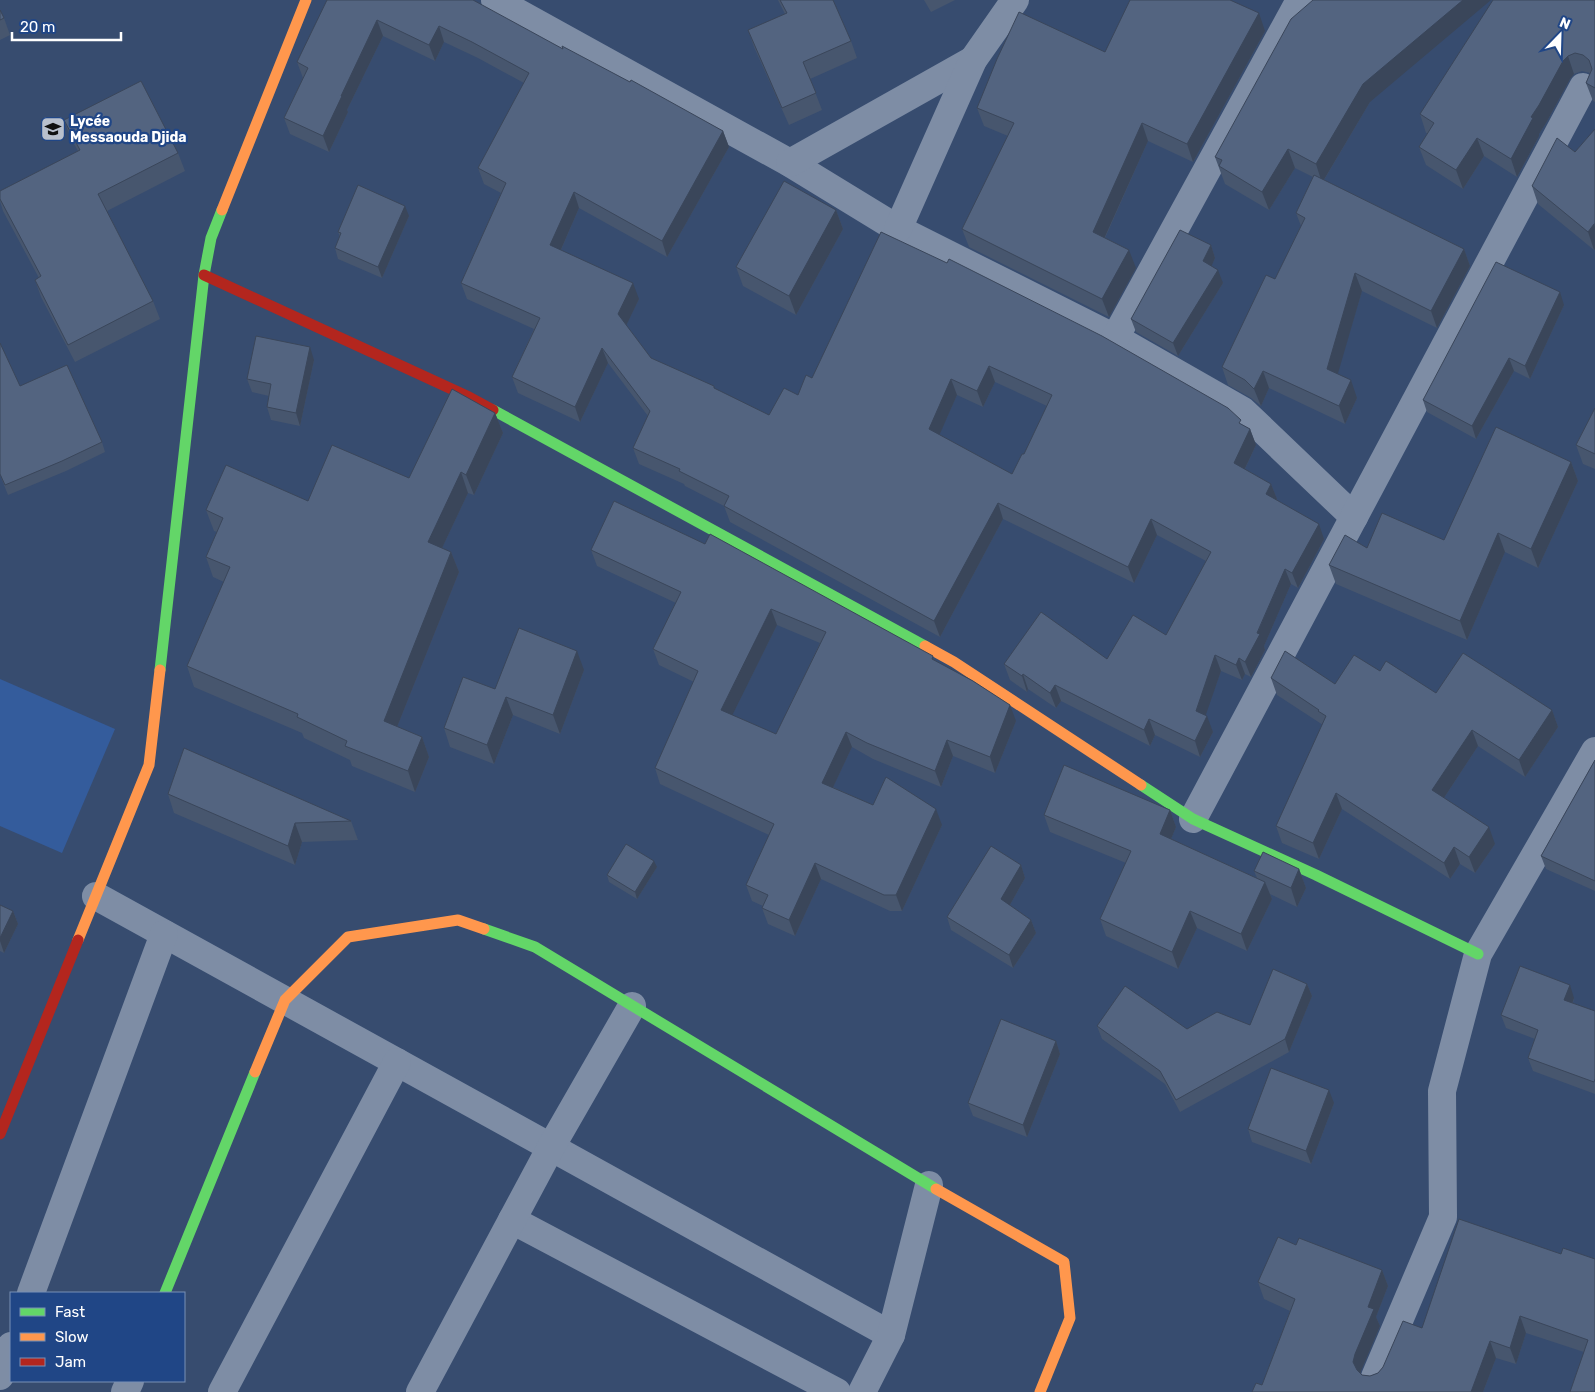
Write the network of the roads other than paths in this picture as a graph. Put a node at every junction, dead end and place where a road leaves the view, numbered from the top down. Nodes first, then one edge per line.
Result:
1 (306, 0) edge
2 (494, 0) edge
3 (1015, 0) edge
4 (1300, 0) edge
5 (973, 60) junction
6 (1583, 88) dead end
7 (790, 163) junction
8 (898, 229) junction
9 (204, 275) junction
10 (1115, 338) junction
11 (1354, 517) junction
12 (1595, 751) edge
13 (1192, 819) junction
14 (96, 896) junction
15 (164, 934) junction
16 (1478, 954) junction
17 (285, 1000) junction
18 (632, 1006) junction
19 (397, 1062) junction
20 (0, 1134) edge
21 (551, 1147) junction
22 (929, 1185) junction
23 (512, 1220) junction
24 (31, 1292) edge
25 (165, 1292) edge
26 (891, 1335) junction
27 (10, 1349) edge
28 (0, 1376) edge
29 (1375, 1377) edge
30 (222, 1392) edge
31 (420, 1392) edge
32 (837, 1392) edge
33 (862, 1392) edge
34 (1040, 1392) edge

1 - 9 street
2 - 7 street
3 - 5 street
4 - 10 street
5 - 7 street
5 - 8 street
6 - 11 street
7 - 8 street
8 - 10 street
9 - 13 street
9 - 14 street
10 - 11 street
11 - 13 street
12 - 16 street
13 - 16 street
14 - 15 street
14 - 20 street
15 - 17 street
15 - 24 street
16 - 29 street
17 - 18 street
17 - 19 street
17 - 25 street
18 - 21 street
18 - 22 street
19 - 21 street
19 - 30 street
21 - 23 street
21 - 26 street
22 - 26 street
22 - 34 street
23 - 31 street
23 - 32 street
26 - 33 street
27 - 28 street

